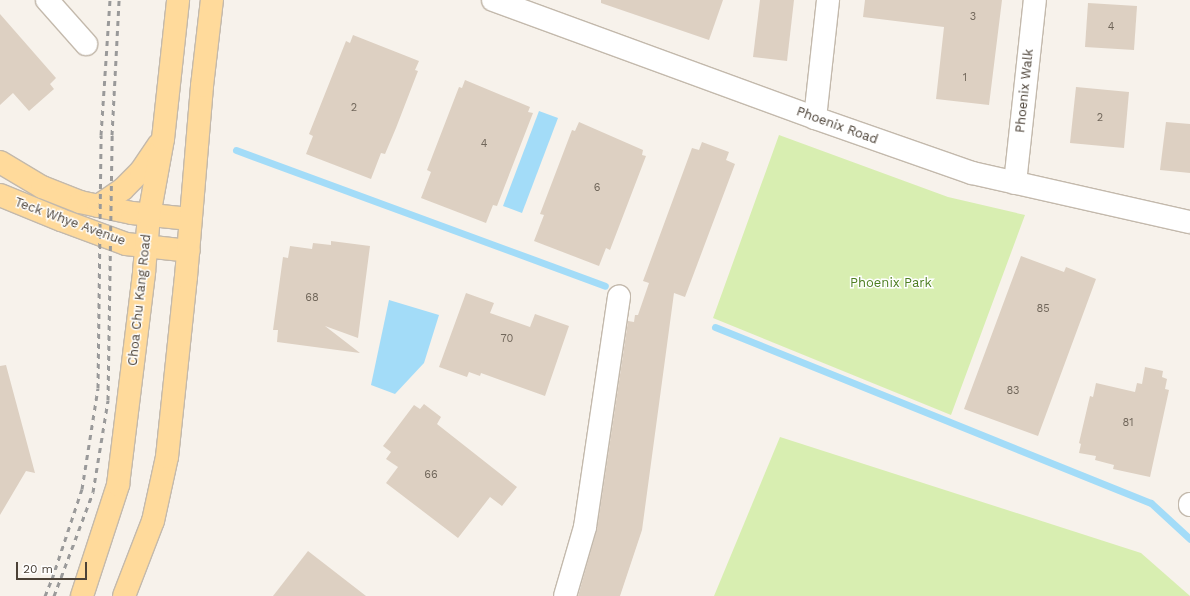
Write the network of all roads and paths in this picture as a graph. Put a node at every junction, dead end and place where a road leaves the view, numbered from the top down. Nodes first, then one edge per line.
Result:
1 (47, 0) edge
2 (178, 0) edge
3 (212, 0) edge
4 (493, 0) edge
5 (828, 0) edge
6 (1035, 0) edge
7 (86, 44) dead end
8 (815, 118) junction
9 (163, 138) junction
10 (0, 162) edge
11 (1015, 183) junction
12 (0, 195) edge
13 (98, 206) junction
14 (149, 216) junction
15 (190, 219) junction
16 (1190, 222) edge
17 (147, 247) junction
18 (189, 251) junction
19 (619, 296) dead end
20 (82, 596) edge
21 (124, 596) edge
22 (565, 596) edge

1 - 7 street
2 - 9 main road, Choa Chu Kang Road
3 - 15 main road
4 - 8 street, Phoenix Road
5 - 8 street
6 - 11 street, Phoenix Walk
8 - 11 street, Phoenix Road
9 - 13 main road
9 - 14 main road, Choa Chu Kang Road
10 - 13 main road, Teck Whye Avenue
11 - 16 street, Phoenix Road
12 - 17 main road, Teck Whye Avenue
13 - 14 main road, Teck Whye Avenue
14 - 15 main road, Teck Whye Avenue
14 - 17 main road, Choa Chu Kang Road
15 - 18 main road
17 - 18 main road, Teck Whye Avenue
17 - 20 main road, Choa Chu Kang Road
18 - 21 main road
19 - 22 street

